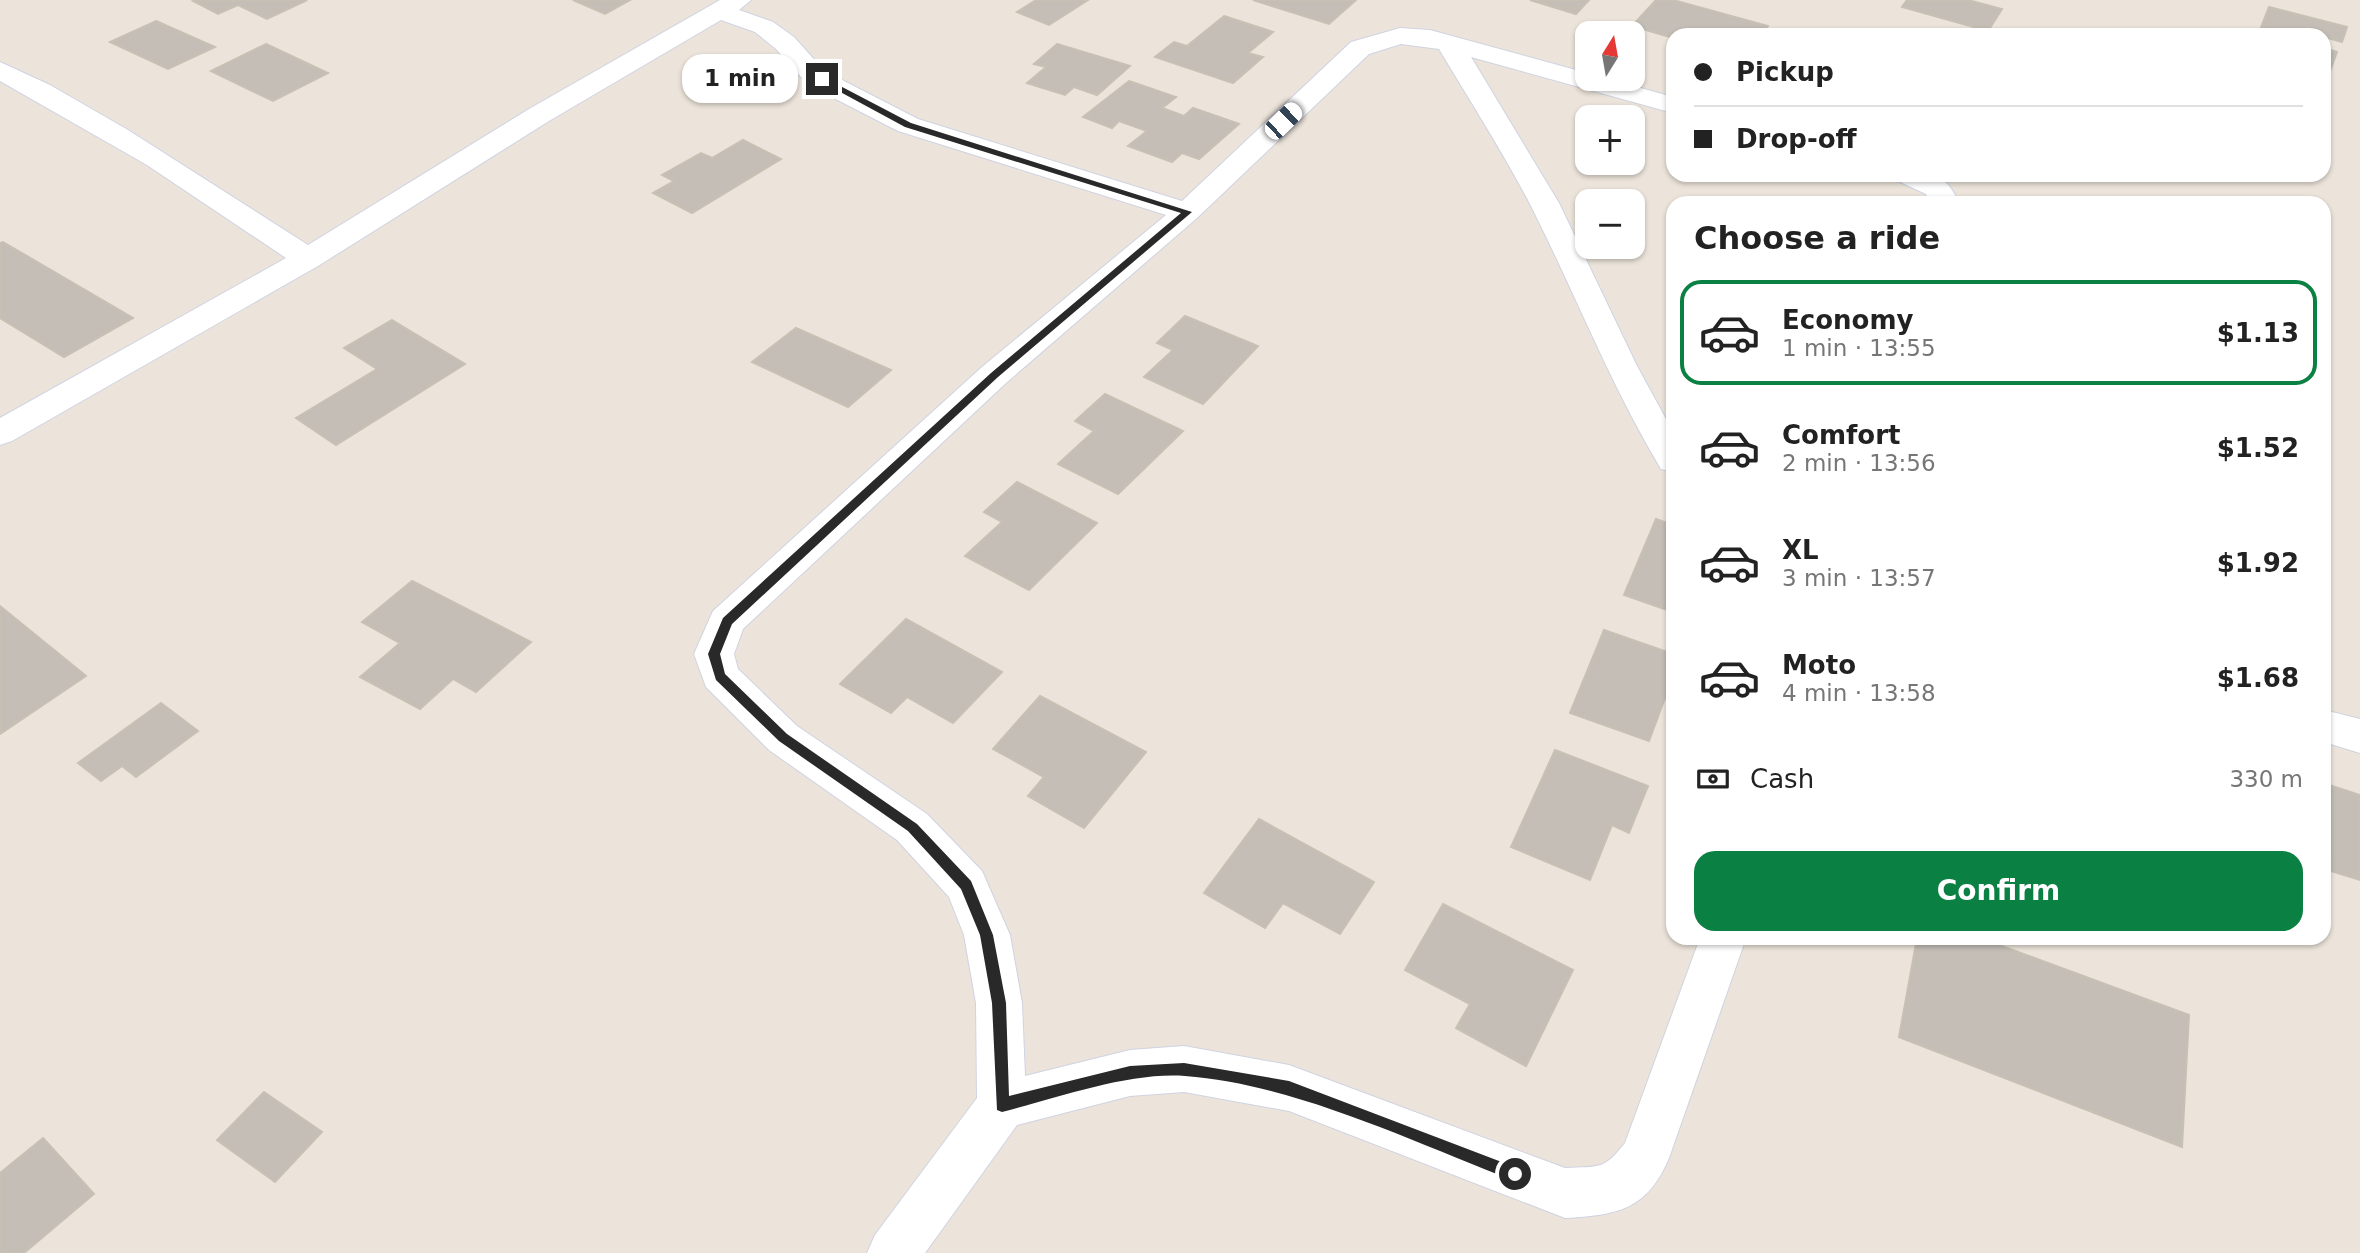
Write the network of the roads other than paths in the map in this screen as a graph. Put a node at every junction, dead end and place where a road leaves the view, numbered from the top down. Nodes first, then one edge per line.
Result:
1 (728, 5) edge
2 (1449, 43) junction
3 (0, 70) edge
4 (1666, 103) edge
5 (1923, 182) edge
6 (1941, 196) edge
7 (1187, 212) junction
8 (307, 259) junction
9 (0, 433) edge
10 (1666, 450) edge
11 (2331, 728) edge
12 (2360, 736) edge
13 (1720, 945) edge
14 (1002, 1105) junction
15 (893, 1253) edge

1 - 7 street
1 - 8 street
2 - 4 street
2 - 7 street
2 - 10 street
3 - 8 street
5 - 6 street
7 - 14 street
8 - 9 street
11 - 12 street
13 - 14 street
14 - 15 street

